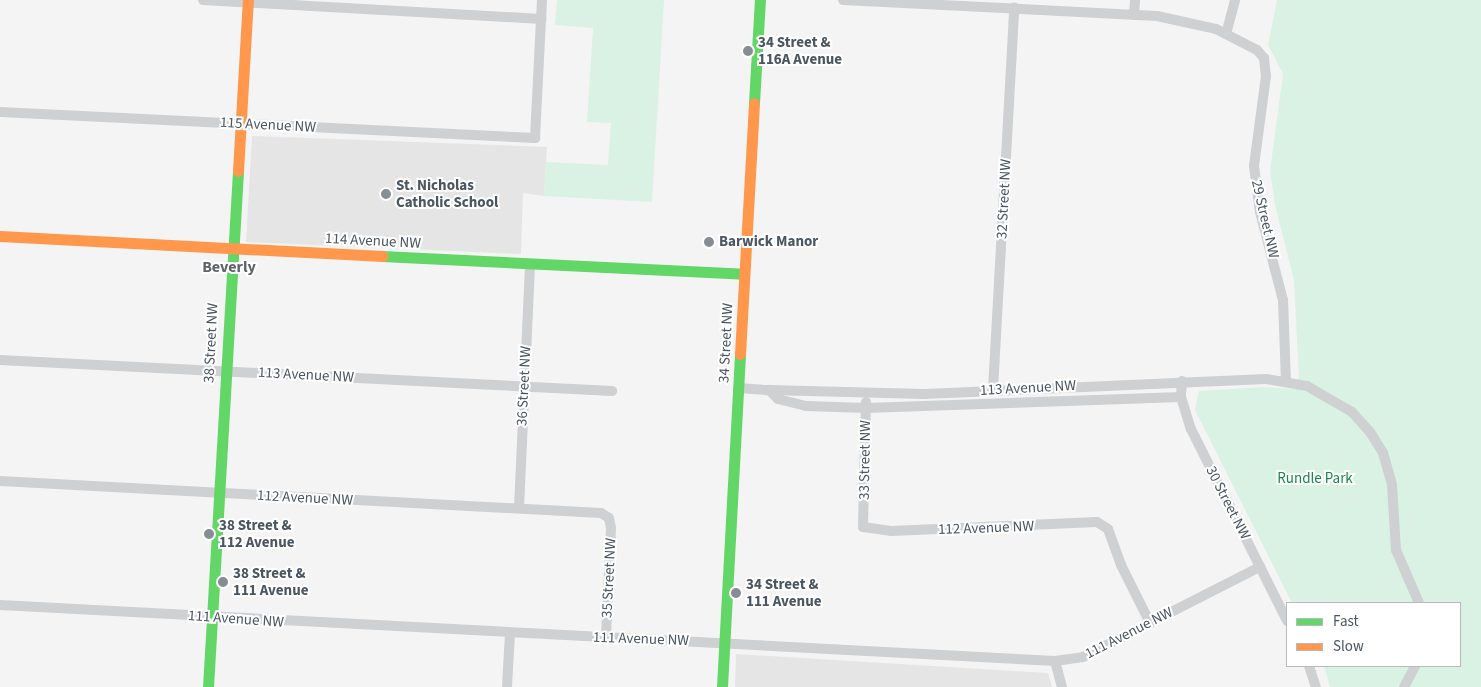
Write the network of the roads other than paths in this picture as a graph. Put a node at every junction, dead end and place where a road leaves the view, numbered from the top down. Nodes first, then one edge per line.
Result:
1 (203, 0) edge
2 (542, 0) edge
3 (760, 0) edge
4 (843, 0) edge
5 (1135, 0) edge
6 (1235, 0) edge
7 (248, 1) edge
8 (1014, 8) junction
9 (1134, 15) junction
10 (541, 19) junction
11 (1226, 34) junction
12 (0, 112) edge
13 (240, 124) junction
14 (0, 236) edge
15 (232, 248) junction
16 (530, 265) junction
17 (744, 274) junction
18 (0, 360) edge
19 (225, 371) junction
20 (1286, 380) junction
21 (1182, 381) junction
22 (524, 385) junction
23 (738, 388) junction
24 (993, 389) junction
25 (769, 390) junction
26 (612, 391) dead end
27 (866, 394) junction
28 (1181, 397) junction
29 (866, 408) junction
30 (0, 481) edge
31 (218, 494) junction
32 (519, 508) junction
33 (609, 518) joint
34 (863, 527) joint
35 (1260, 566) junction
36 (1419, 602) edge
37 (0, 605) edge
38 (212, 617) junction
39 (1286, 619) edge
40 (1150, 623) junction
41 (510, 633) junction
42 (606, 638) junction
43 (725, 642) junction
44 (1055, 661) junction
45 (1309, 667) edge
46 (1414, 667) edge
47 (208, 687) edge
48 (507, 687) edge
49 (722, 687) edge
50 (1062, 687) edge
51 (1316, 687) edge
52 (1404, 687) edge

1 - 7 street
2 - 10 street
3 - 17 street, 34 Street NW
4 - 8 street
5 - 9 street
6 - 11 street
7 - 10 street
7 - 13 street, 38 Street NW
8 - 9 street
8 - 24 street, 32 Street NW
9 - 11 street
10 - 13 street, 115 Avenue NW
11 - 20 street, 29 Street NW
12 - 13 street, 115 Avenue NW
13 - 15 street, 38 Street NW
14 - 15 street, 114 Avenue NW
15 - 16 street, 114 Avenue NW
15 - 19 street, 38 Street NW
16 - 17 street, 114 Avenue NW
16 - 22 street, 36 Street NW
17 - 23 street, 34 Street NW
18 - 19 street, 113 Avenue NW
19 - 22 street, 113 Avenue NW
19 - 31 street, 38 Street NW
20 - 21 street, 113 Avenue NW
20 - 36 street, 113 Avenue NW
21 - 24 street, 113 Avenue NW
21 - 28 street, 30 Street NW
22 - 26 street, 113 Avenue NW
22 - 32 street, 36 Street NW
23 - 25 street, 113 Avenue NW
23 - 43 street, 34 Street NW
24 - 27 street, 113 Avenue NW
25 - 27 street, 113 Avenue NW
25 - 29 street, 113 Avenue NW
27 - 29 street, 33 Street NW
28 - 29 street, 113 Avenue NW
28 - 35 street, 30 Street NW
29 - 34 street, 33 Street NW
30 - 31 street, 112 Avenue NW
31 - 32 street, 112 Avenue NW
31 - 38 street, 38 Street NW
32 - 33 street, 112 Avenue NW
33 - 42 street, 35 Street NW
34 - 40 street, 112 Avenue NW
35 - 39 street, 30 Street NW
35 - 40 street, 111 Avenue NW
37 - 38 street, 111 Avenue NW
38 - 41 street, 111 Avenue NW
38 - 47 street, 38 Street NW
40 - 44 street, 111 Avenue NW
41 - 42 street, 111 Avenue NW
41 - 48 street
42 - 43 street, 111 Avenue NW
43 - 44 street, 111 Avenue NW
43 - 49 street, 34 Street NW
44 - 50 street
45 - 51 street
46 - 52 street

